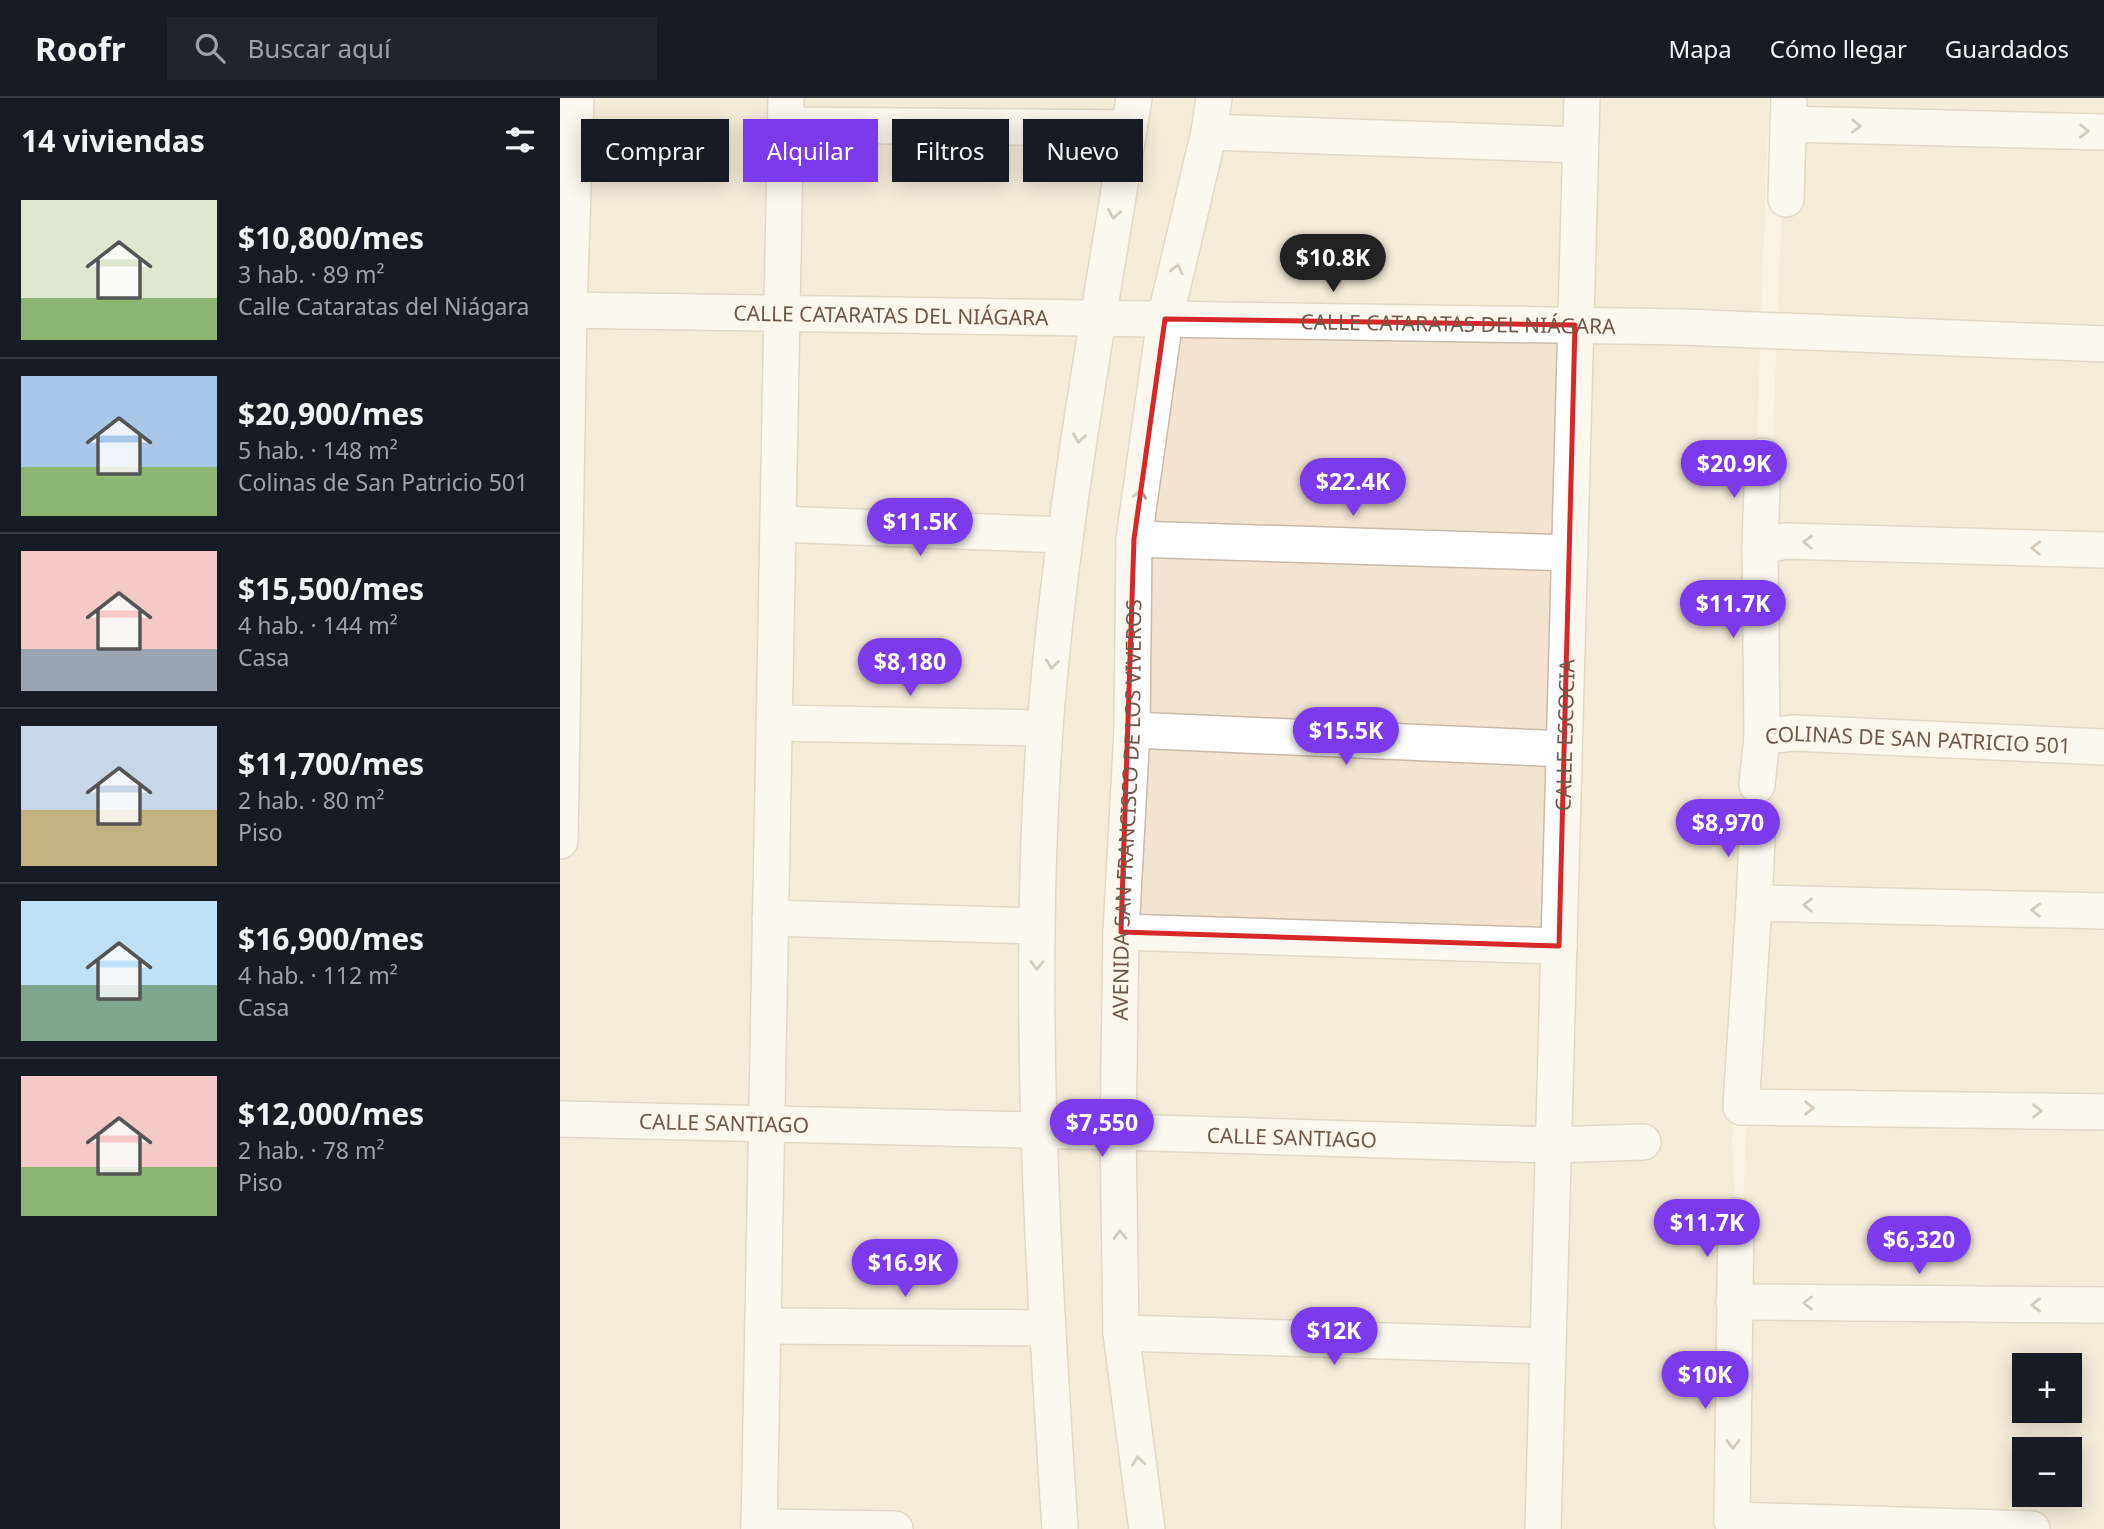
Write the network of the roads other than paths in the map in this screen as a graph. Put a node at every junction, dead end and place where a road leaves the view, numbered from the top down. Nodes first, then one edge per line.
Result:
1 (576, 98) edge
2 (1214, 98) edge
3 (1582, 98) edge
4 (786, 111) edge
5 (1788, 111) edge
6 (1131, 113) edge
7 (1209, 132) junction
8 (2104, 132) edge
9 (1580, 145) junction
10 (1786, 199) dead end
11 (565, 310) edge
12 (782, 314) junction
13 (1096, 318) junction
14 (1165, 319) junction
15 (1575, 325) junction
16 (2104, 344) edge
17 (1763, 456) dead end
18 (778, 524) junction
19 (1064, 536) junction
20 (1134, 540) junction
21 (1760, 547) junction
22 (2104, 550) edge
23 (1570, 553) junction
24 (774, 723) junction
25 (1045, 729) junction
26 (1132, 730) junction
27 (1762, 737) junction
28 (2104, 747) edge
29 (1564, 749) junction
30 (560, 841) edge
31 (1754, 903) junction
32 (2104, 911) edge
33 (770, 918) junction
34 (1037, 926) junction
35 (1121, 932) junction
36 (1559, 946) junction
37 (2104, 1112) edge
38 (560, 1119) edge
39 (766, 1124) junction
40 (1038, 1130) junction
41 (1118, 1132) junction
42 (1643, 1142) dead end
43 (1553, 1144) junction
44 (1736, 1216) dead end
45 (1734, 1302) junction
46 (2104, 1305) edge
47 (763, 1326) junction
48 (1047, 1328) junction
49 (1121, 1333) junction
50 (1548, 1346) junction
51 (1734, 1524) edge
52 (759, 1528) edge
53 (895, 1529) edge
54 (1060, 1529) edge
55 (1147, 1529) edge
56 (1543, 1529) edge
57 (2032, 1529) edge

1 - 11 street
2 - 7 street, AVENIDA SAN FRANCISCO DE LOS VIVEROS
3 - 9 street, CALLE ESCOCIA
4 - 6 street
4 - 12 street
5 -> 8 street
5 - 10 street
6 -> 13 street
7 - 9 street
14 -> 7 street, AVENIDA SAN FRANCISCO DE LOS VIVEROS
9 - 15 street, CALLE ESCOCIA
11 - 12 street, CALLE CATARATAS DEL NIÁGARA
11 - 30 street
12 - 13 street, CALLE CATARATAS DEL NIÁGARA
12 - 18 street
13 - 14 street, CALLE CATARATAS DEL NIÁGARA
13 -> 19 street
14 - 15 street, CALLE CATARATAS DEL NIÁGARA
20 -> 14 street, AVENIDA SAN FRANCISCO DE LOS VIVEROS
15 - 16 street, CALLE CATARATAS DEL NIÁGARA
15 - 23 street, CALLE ESCOCIA
17 - 21 street, COLINAS DE SAN PATRICIO 501
18 - 19 street
18 - 24 street
19 -> 25 street
20 - 23 street
20 - 26 street, AVENIDA SAN FRANCISCO DE LOS VIVEROS
22 -> 21 street
21 - 27 street, COLINAS DE SAN PATRICIO 501
23 - 29 street, CALLE ESCOCIA
24 - 25 street
24 - 33 street
25 - 34 street
26 - 29 street
26 - 35 street, AVENIDA SAN FRANCISCO DE LOS VIVEROS
27 - 28 street, COLINAS DE SAN PATRICIO 501
27 - 31 street
29 - 36 street, CALLE ESCOCIA
32 -> 31 street
31 -> 37 street
33 - 34 street
33 - 39 street
34 -> 40 street
35 - 36 street
35 - 41 street, AVENIDA SAN FRANCISCO DE LOS VIVEROS
36 - 43 street, CALLE ESCOCIA
38 - 39 street, CALLE SANTIAGO
39 - 40 street, CALLE SANTIAGO
39 - 47 street
40 - 41 street, CALLE SANTIAGO
40 - 48 street
41 - 43 street, CALLE SANTIAGO
49 -> 41 street, AVENIDA SAN FRANCISCO DE LOS VIVEROS
42 - 43 street, CALLE SANTIAGO
43 - 50 street, CALLE ESCOCIA
44 - 45 street
46 -> 45 street
45 -> 51 street
47 - 48 street
47 - 52 street
48 - 54 street
49 - 50 street
55 -> 49 street, AVENIDA SAN FRANCISCO DE LOS VIVEROS
50 - 56 street, CALLE ESCOCIA
51 - 57 street
52 - 53 street

